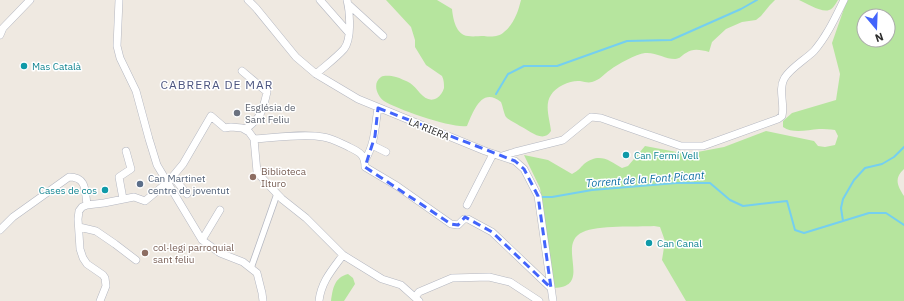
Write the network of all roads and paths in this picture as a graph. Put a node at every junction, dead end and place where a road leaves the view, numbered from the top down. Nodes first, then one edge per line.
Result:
1 (30, 0) edge
2 (119, 0) edge
3 (248, 0) edge
4 (320, 0) edge
5 (844, 0) edge
6 (347, 2) edge
7 (349, 33) junction
8 (0, 35) edge
9 (383, 36) dead end
10 (242, 71) dead end
11 (316, 74) junction
12 (378, 108) junction
13 (245, 129) junction
14 (254, 139) junction
15 (372, 145) junction
16 (126, 151) dead end
17 (386, 152) dead end
18 (493, 154) junction
19 (502, 156) junction
20 (365, 160) junction
21 (170, 180) junction
22 (187, 194) dead end
23 (277, 194) junction
24 (123, 199) junction
25 (87, 205) junction
26 (467, 205) dead end
27 (220, 210) dead end
28 (79, 227) junction
29 (0, 230) edge
30 (202, 240) junction
31 (343, 255) junction
32 (136, 260) dead end
33 (251, 268) junction
34 (551, 288) junction
35 (417, 299) edge
36 (103, 301) edge
37 (263, 301) edge
38 (319, 301) edge
39 (539, 301) edge
40 (553, 301) edge

1 - 8 street
2 - 21 street
3 - 11 street, LA RIERA
4 - 7 street
5 - 19 street
6 - 7 street
6 - 9 street
7 - 11 street
10 - 13 street
11 - 12 street, LA RIERA
12 - 15 street
12 - 18 street, LA RIERA
13 - 14 street
13 - 21 street
14 - 20 street
14 - 23 street
15 - 17 street
15 - 20 street
16 - 24 street
18 - 19 street, LA RIERA
18 - 26 street
19 - 34 street, LA RIERA
20 - 34 street
21 - 22 street
21 - 24 street
21 - 30 street
23 - 31 street
23 - 33 street
24 - 25 street
25 - 28 street
25 - 29 street
27 - 30 street
28 - 32 street
28 - 36 street
30 - 33 street
31 - 35 street
31 - 38 street
33 - 37 street
34 - 40 street, LA RIERA
35 - 39 street

